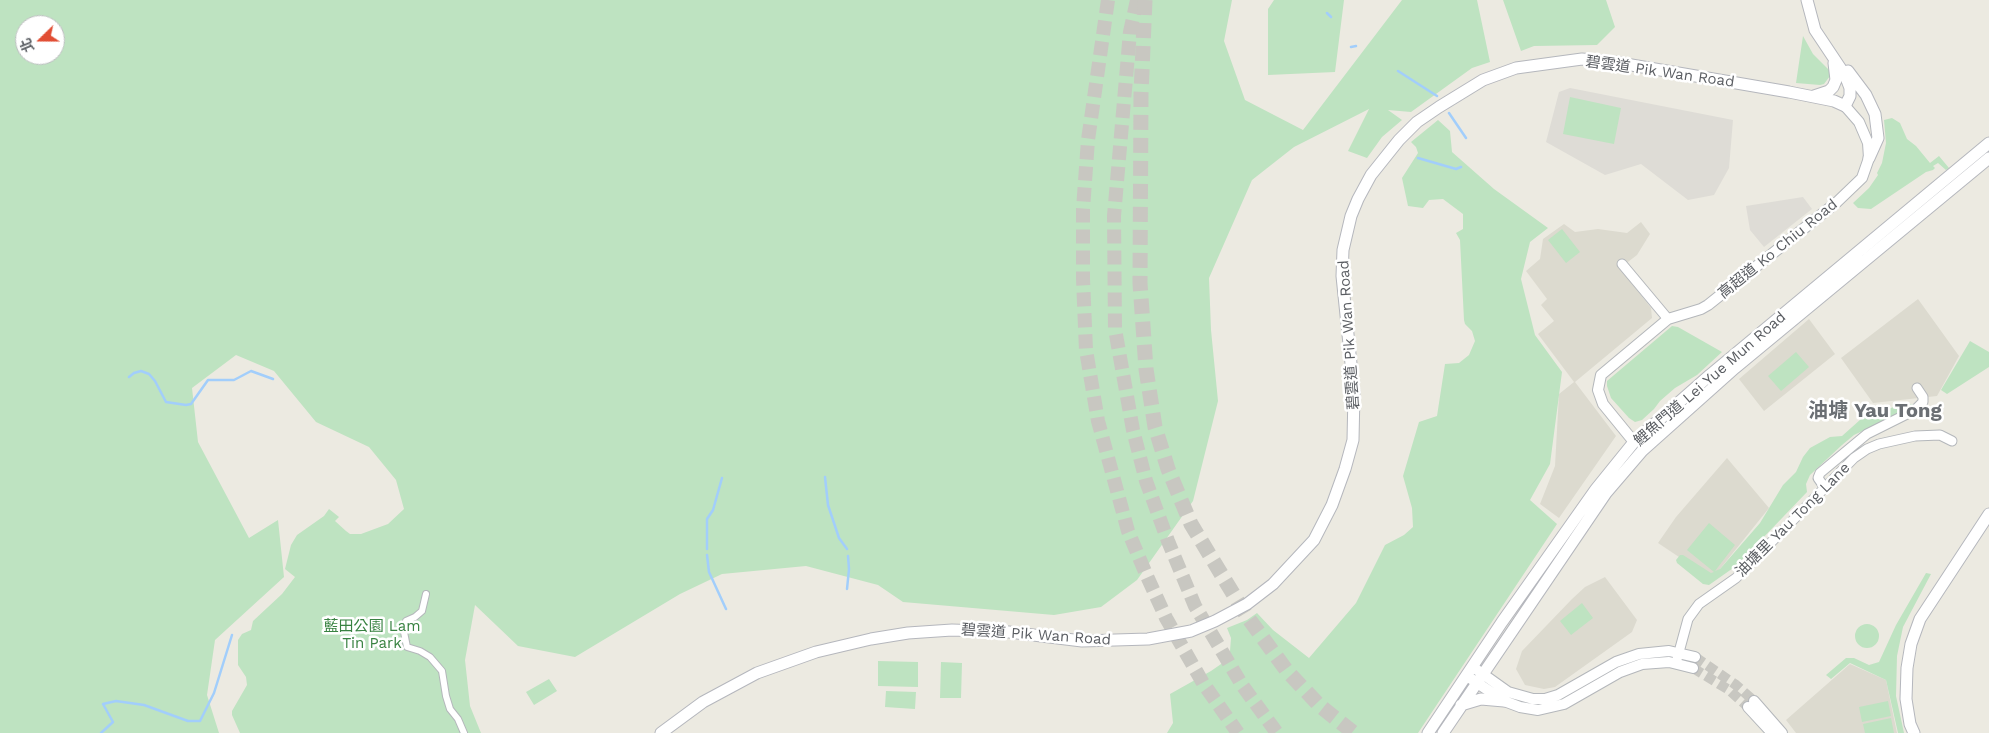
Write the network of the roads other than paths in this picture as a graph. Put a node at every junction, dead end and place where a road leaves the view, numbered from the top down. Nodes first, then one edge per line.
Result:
1 (1806, 0) edge
2 (1834, 61) junction
3 (1813, 96) junction
4 (1844, 106) junction
5 (1989, 143) edge
6 (1869, 158) junction
7 (1989, 158) edge
8 (1622, 264) dead end
9 (1668, 319) junction
10 (1917, 388) dead end
11 (1952, 441) dead end
12 (1638, 446) junction
13 (1825, 488) junction
14 (1989, 514) edge
15 (426, 594) dead end
16 (1678, 652) junction
17 (1695, 657) tunnel mouth
18 (1676, 663) junction
19 (1694, 668) tunnel mouth
20 (1474, 675) junction
21 (1504, 701) junction
22 (1461, 705) junction
23 (464, 733) edge
24 (662, 733) edge
25 (1428, 733) edge
26 (1443, 733) edge
27 (1772, 733) edge
28 (1782, 733) edge
29 (1914, 733) edge

1 - 2 main road
2 - 3 main road
2 - 4 main road
2 - 6 main road
3 - 4 main road, 碧雲道 Pik Wan Road
3 - 24 main road, 碧雲道 Pik Wan Road
4 - 6 street
5 - 12 main road, 鯉魚門道 Lei Yue Mun Road
6 - 9 street, 高超道 Ko Chiu Road
7 - 12 main road, 鯉魚門道 Lei Yue Mun Road
8 - 9 street
9 - 12 street, 高超道 Ko Chiu Road
10 - 13 street
11 - 13 street, 油塘里 Yau Tong Lane
12 - 20 main road, 鯉魚門道 Lei Yue Mun Road
13 - 16 street, 油塘里 Yau Tong Lane
14 - 29 main road
15 - 23 street
16 - 17 street
16 - 18 street, 油塘里 Yau Tong Lane
16 - 20 street
18 - 19 street
18 - 21 street
20 - 21 street
20 - 22 main road, 鯉魚門道 Lei Yue Mun Road
20 - 25 main road, 鯉魚門道 Lei Yue Mun Road
21 - 22 main road
22 - 26 main road, 鯉魚門道 Lei Yue Mun Road
27 - 28 street

